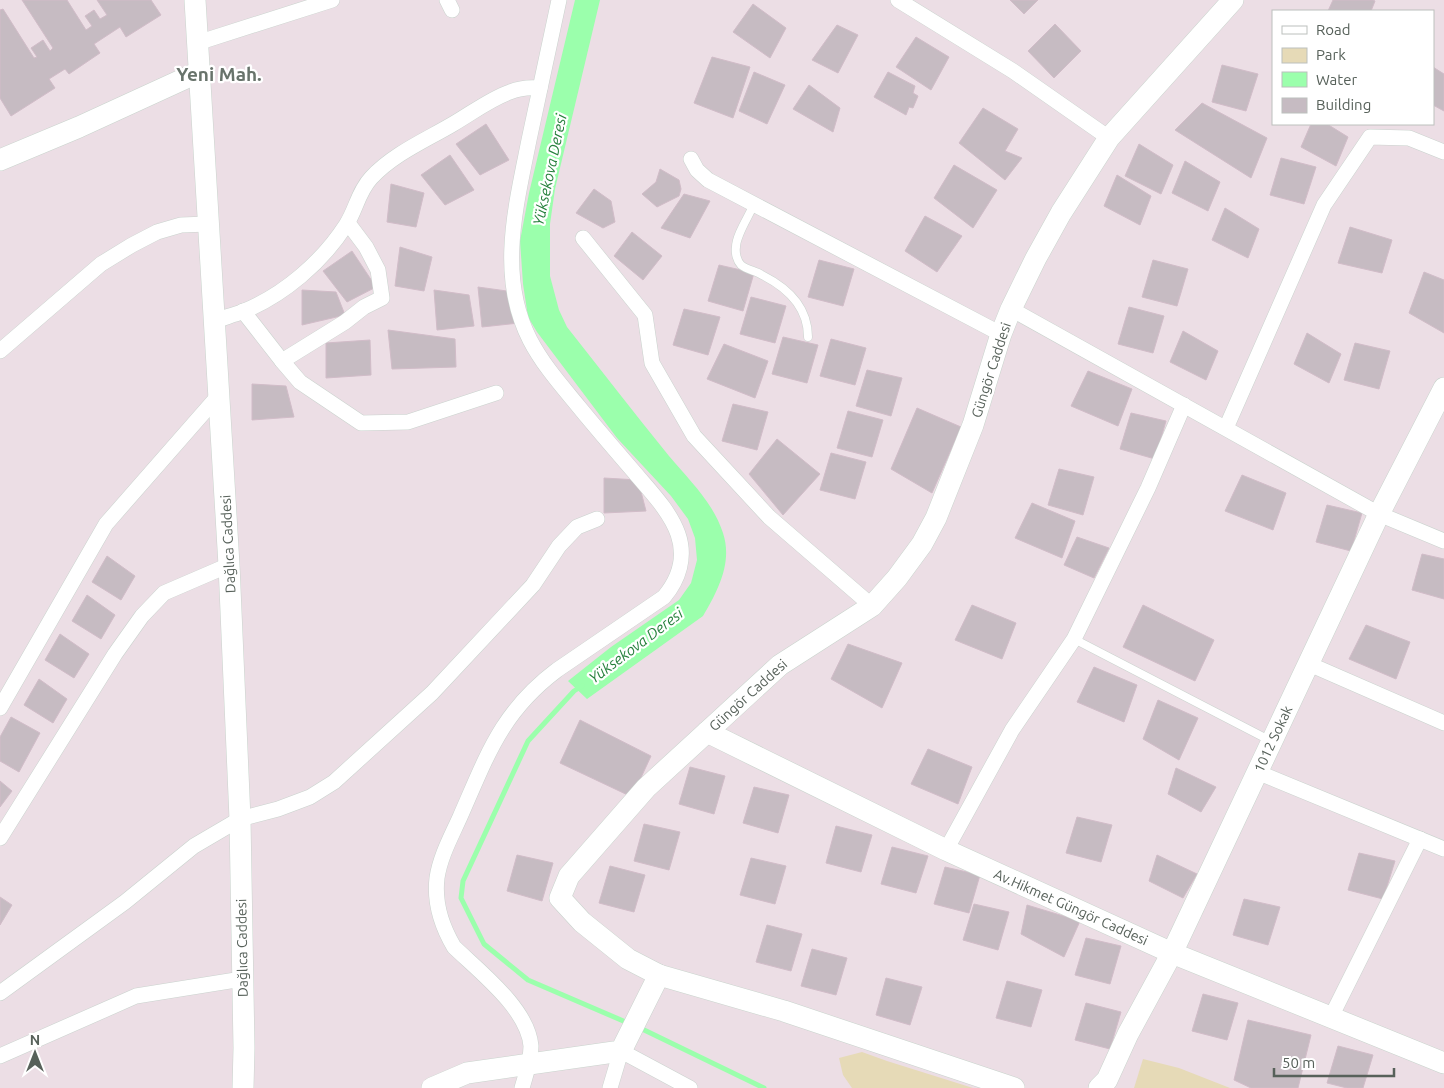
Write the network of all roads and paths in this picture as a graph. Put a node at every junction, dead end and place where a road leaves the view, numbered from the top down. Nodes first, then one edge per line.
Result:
1 (194, 0) edge
2 (332, 0) edge
3 (559, 0) edge
4 (898, 0) edge
5 (1233, 0) edge
6 (197, 43) junction
7 (200, 72) junction
8 (540, 88) junction
9 (1109, 138) junction
10 (1444, 152) edge
11 (691, 159) dead end
12 (0, 160) edge
13 (754, 204) junction
14 (348, 222) junction
15 (208, 224) junction
16 (582, 238) dead end
17 (1011, 309) junction
18 (243, 311) junction
19 (214, 321) junction
20 (1001, 334) junction
21 (808, 337) dead end
22 (0, 351) edge
23 (282, 361) junction
24 (1444, 388) edge
25 (496, 393) dead end
26 (219, 395) junction
27 (1184, 405) junction
28 (1226, 428) junction
29 (1380, 514) junction
30 (597, 519) dead end
31 (1444, 541) edge
32 (230, 566) junction
33 (872, 606) junction
34 (1074, 639) junction
35 (1309, 664) junction
36 (0, 708) edge
37 (1444, 723) edge
38 (706, 732) junction
39 (1272, 742) junction
40 (1257, 772) junction
41 (240, 819) junction
42 (0, 838) edge
43 (1420, 839) junction
44 (1444, 849) edge
45 (946, 850) junction
46 (1172, 953) junction
47 (659, 975) junction
48 (242, 979) junction
49 (0, 993) edge
50 (1331, 1017) junction
51 (621, 1051) junction
52 (0, 1056) edge
53 (1444, 1063) edge
54 (529, 1065) junction
55 (243, 1088) edge
56 (432, 1088) edge
57 (522, 1088) edge
58 (610, 1088) edge
59 (690, 1088) edge
60 (1014, 1088) edge
61 (1099, 1088) edge

1 - 6 street, Dağlıca Caddesi
2 - 6 street
3 - 8 street
4 - 9 street
5 - 9 street, Güngör Caddesi
6 - 7 street, Dağlıca Caddesi
7 - 12 street
7 - 15 street, Dağlıca Caddesi
8 - 14 street
8 - 54 street
9 - 17 street, Güngör Caddesi
10 - 28 street
11 - 13 street
13 - 20 street
13 - 21 lane
14 - 18 street
14 - 23 street
15 - 19 street, Dağlıca Caddesi
15 - 22 street
16 - 33 street
17 - 20 street, Güngör Caddesi
17 - 27 street
18 - 19 street
18 - 23 street
19 - 26 street, Dağlıca Caddesi
20 - 33 street, Güngör Caddesi
23 - 25 street
24 - 29 street, 1012 Sokak
26 - 32 street, Dağlıca Caddesi
26 - 36 street
27 - 28 street
27 - 34 street
28 - 29 street
29 - 31 street
29 - 35 street, 1012 Sokak
30 - 41 street
32 - 41 street, Dağlıca Caddesi
32 - 42 street
33 - 38 street, Güngör Caddesi
34 - 39 lane
34 - 45 street
35 - 37 street
35 - 39 street, 1012 Sokak
38 - 45 street, Av.Hikmet Güngör Caddesi
38 - 47 street, Güngör Caddesi
39 - 40 street, 1012 Sokak
40 - 43 street
40 - 46 street, 1012 Sokak
41 - 48 street, Dağlıca Caddesi
41 - 49 street
43 - 44 street
43 - 50 street
45 - 46 street, Av.Hikmet Güngör Caddesi
46 - 50 street, Av.Hikmet Güngör Caddesi
46 - 61 street, 1012 Sokak
47 - 51 street
47 - 60 street, Güngör Caddesi
48 - 52 street
48 - 55 street, Dağlıca Caddesi
50 - 53 street, Av.Hikmet Güngör Caddesi
51 - 54 street
51 - 58 street
51 - 59 street
54 - 56 street
54 - 57 street

